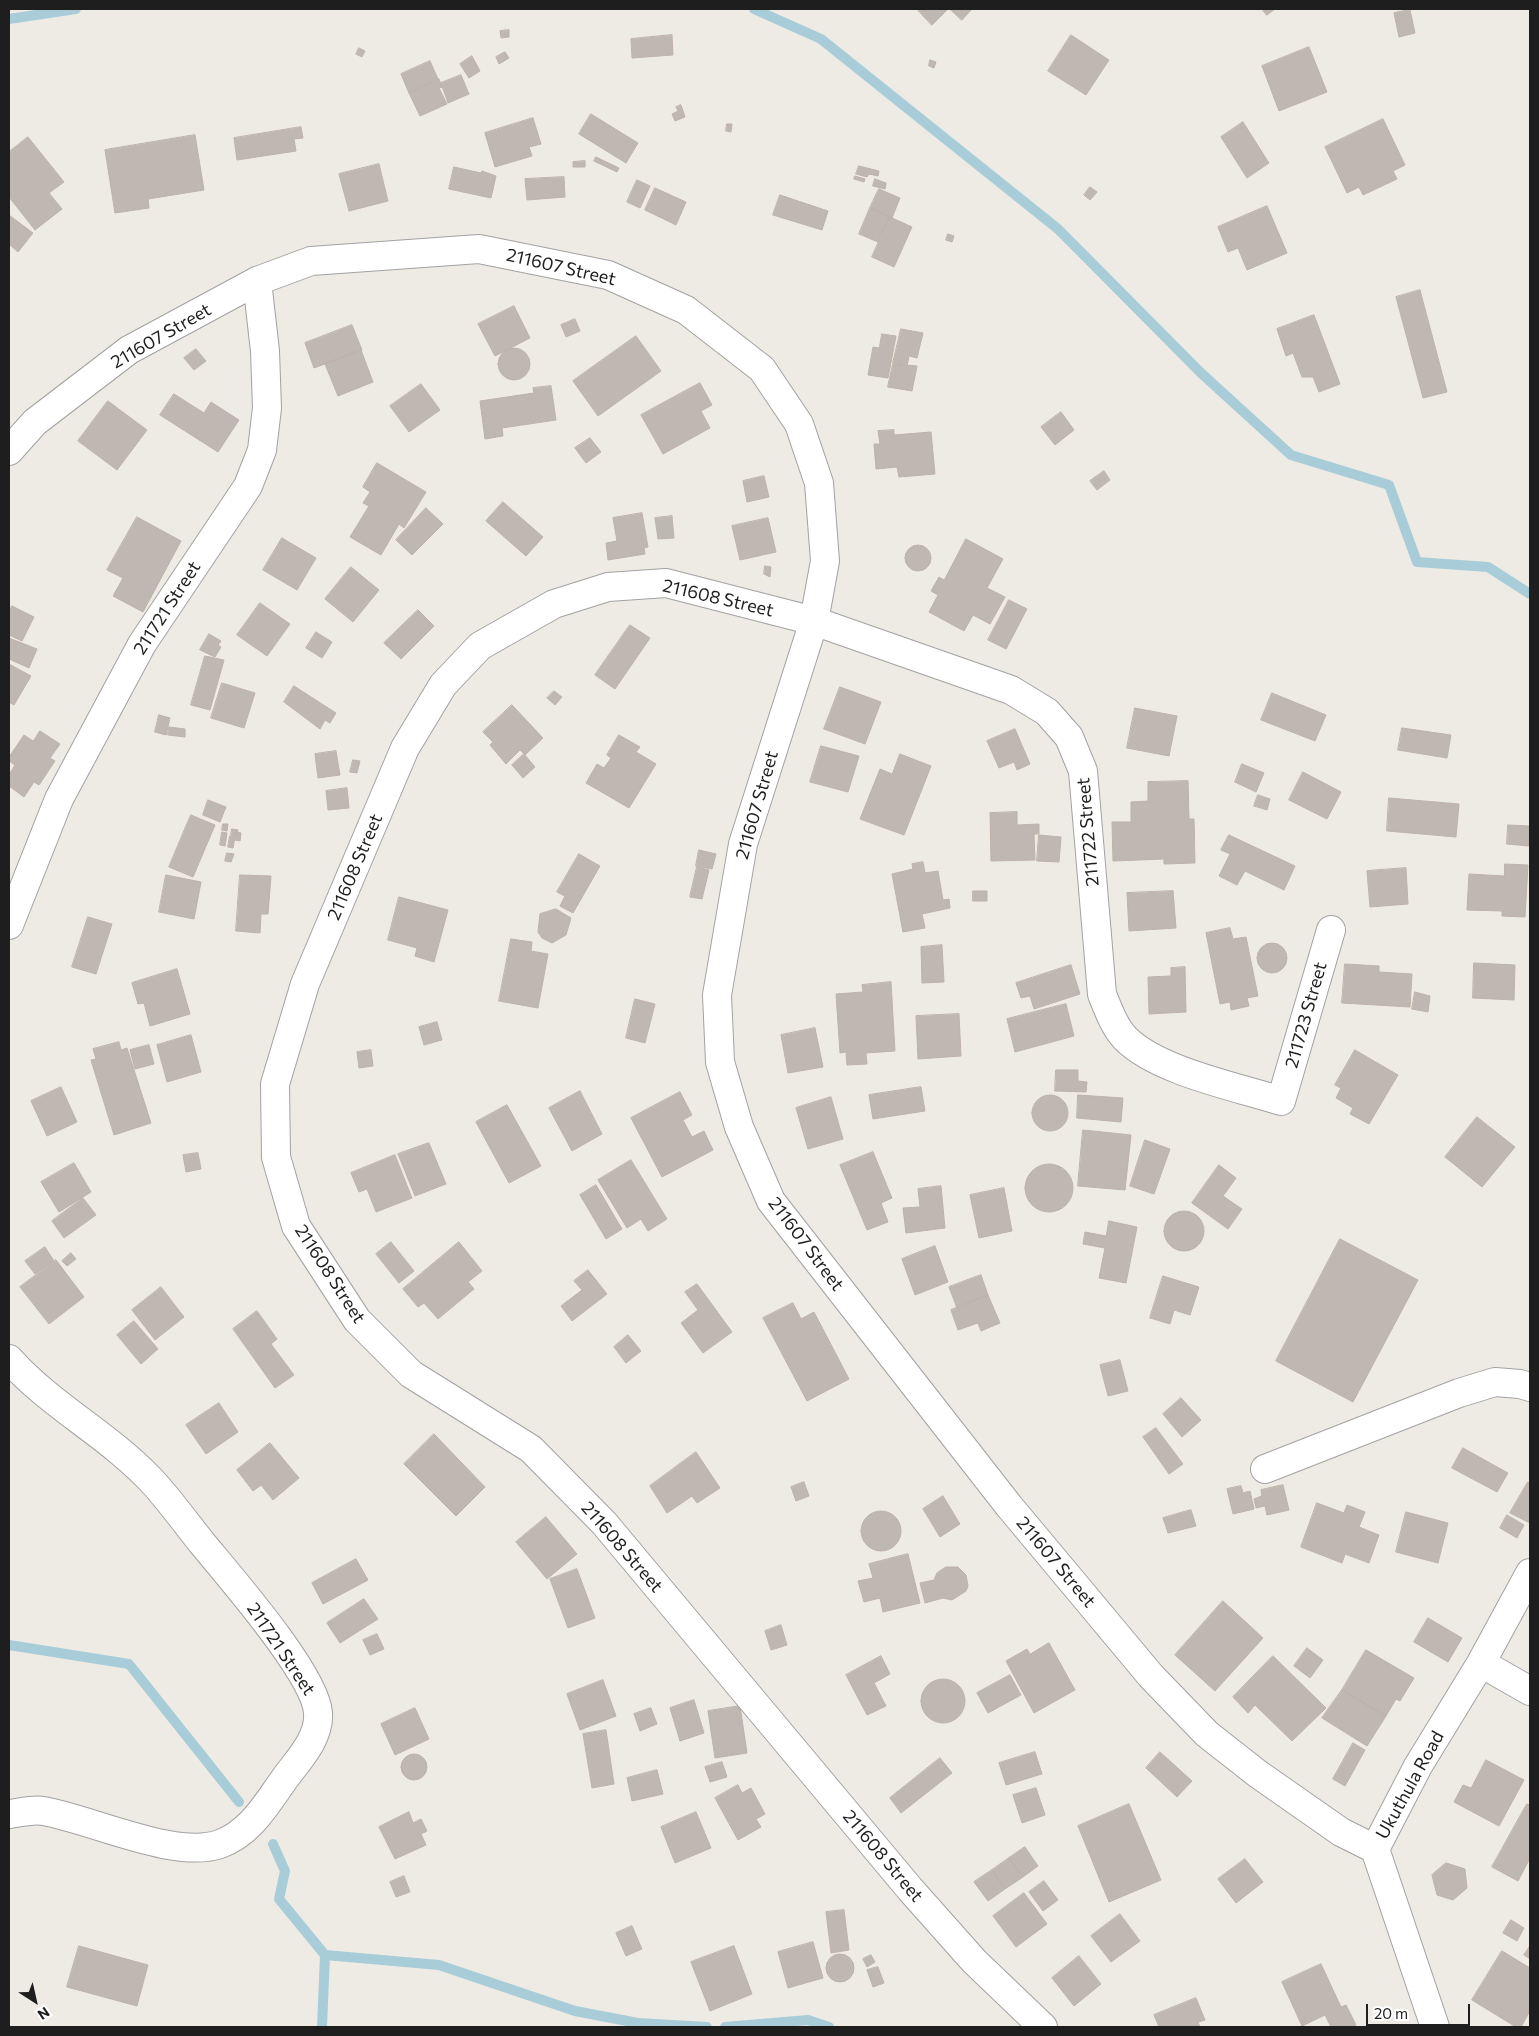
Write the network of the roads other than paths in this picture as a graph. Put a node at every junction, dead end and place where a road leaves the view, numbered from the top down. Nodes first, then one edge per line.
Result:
1 (258, 281) junction
2 (9, 451) edge
3 (814, 621) junction
4 (9, 924) edge
5 (1331, 930) dead end
6 (1281, 1101) joint
7 (9, 1359) edge
8 (1530, 1387) edge
9 (1265, 1469) dead end
10 (1530, 1573) edge
11 (1481, 1663) junction
12 (1530, 1691) edge
13 (9, 1814) edge
14 (1375, 1849) junction
15 (1043, 2027) edge
16 (1435, 2027) edge

1 - 2 street, 211607 Street
1 - 3 street, 211607 Street
1 - 4 street, 211721 Street
3 - 6 street, 211722 Street
3 - 14 street, 211607 Street
3 - 15 street, 211608 Street
5 - 6 street, 211723 Street
7 - 13 street, 211721 Street
8 - 9 street
10 - 11 street, Ukuthula Road
11 - 12 street
11 - 14 street, Ukuthula Road
14 - 16 street, Ukuthula Road

